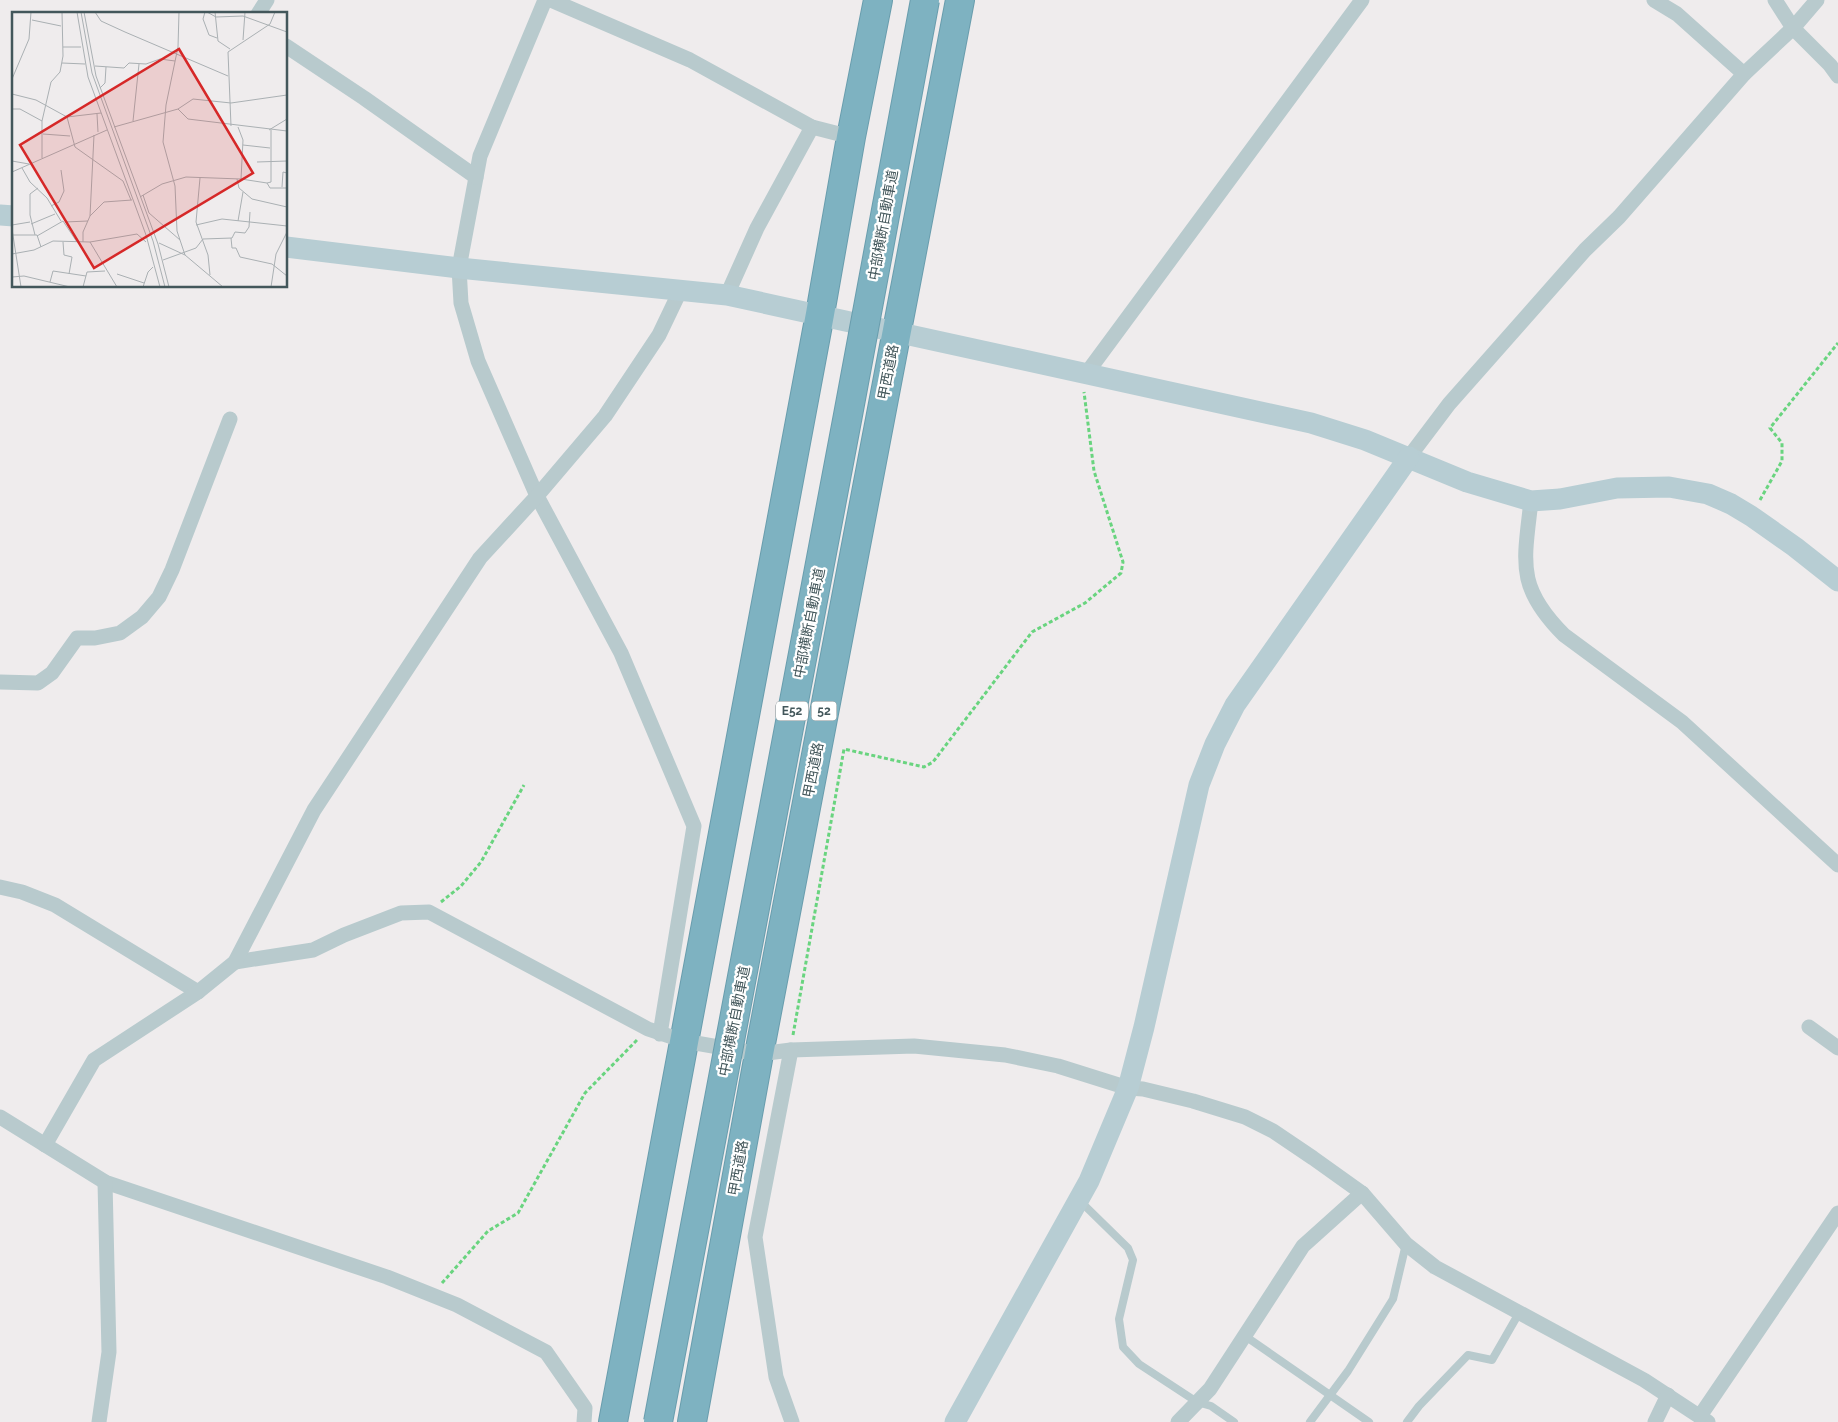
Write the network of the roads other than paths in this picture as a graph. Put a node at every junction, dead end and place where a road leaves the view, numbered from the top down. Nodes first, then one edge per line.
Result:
1 (267, 0) edge
2 (545, 0) edge
3 (551, 0) edge
4 (878, 0) edge
5 (925, 0) edge
6 (938, 0) edge
7 (960, 0) edge
8 (1362, 0) edge
9 (1654, 0) edge
10 (1775, 0) edge
11 (1817, 0) edge
12 (259, 12) edge
13 (1793, 28) junction
14 (288, 47) edge
15 (1744, 74) junction
16 (1838, 76) edge
17 (812, 127) junction
18 (851, 137) junction
19 (476, 177) junction
20 (288, 247) edge
21 (459, 268) junction
22 (681, 289) junction
23 (727, 295) junction
24 (820, 314) junction
25 (896, 331) junction
26 (1086, 374) junction
27 (230, 419) dead end
28 (1409, 457) junction
29 (537, 496) junction
30 (1530, 501) junction
31 (1838, 582) edge
32 (0, 682) edge
33 (1838, 865) edge
34 (0, 887) edge
35 (235, 962) junction
36 (198, 992) junction
37 (1809, 1027) dead end
38 (664, 1035) junction
39 (1838, 1048) edge
40 (791, 1050) junction
41 (759, 1054) junction
42 (1128, 1088) junction
43 (0, 1118) edge
44 (45, 1145) junction
45 (105, 1182) junction
46 (1362, 1193) junction
47 (1079, 1199) junction
48 (1838, 1213) edge
49 (1406, 1244) junction
50 (1519, 1313) junction
51 (1245, 1336) junction
52 (1330, 1395) junction
53 (1668, 1396) junction
54 (1197, 1402) junction
55 (1704, 1419) edge
56 (99, 1422) edge
57 (584, 1422) edge
58 (613, 1422) edge
59 (658, 1422) edge
60 (672, 1422) edge
61 (692, 1422) edge
62 (792, 1422) edge
63 (955, 1422) edge
64 (1178, 1422) edge
65 (1234, 1422) edge
66 (1310, 1422) edge
67 (1369, 1422) edge
68 (1407, 1422) edge
69 (1655, 1422) edge

1 - 12 street
2 - 19 street
3 - 17 street
4 - 18 highway
5 - 59 highway, 中部横断自動車道 / E52, bridge
6 - 60 highway, 中部横断自動車道 / E52
7 - 25 highway, 甲西道路 / 52
8 - 26 street
9 - 15 street
10 - 13 street
11 - 13 street
13 - 15 street
13 - 16 street
14 - 19 street
15 - 28 street
17 - 18 street
17 - 23 street
18 - 24 highway
19 - 21 street
20 - 21 street
21 - 22 street
21 - 29 street
22 - 23 street
22 - 29 street
23 - 24 street
24 - 25 street
24 - 38 highway
25 - 26 street
25 - 41 highway, 甲西道路 / 52
26 - 28 street
27 - 32 street
28 - 30 street
28 - 42 street
29 - 35 street
29 - 38 street
30 - 31 street
30 - 33 street
34 - 36 street
35 - 36 street
35 - 38 street
36 - 44 street
37 - 39 street
38 - 41 street
38 - 58 highway
40 - 41 street
40 - 42 street
40 - 62 street
41 - 61 highway, 甲西道路 / 52
42 - 46 street
42 - 47 street
43 - 44 street
44 - 45 street
45 - 56 street
45 - 57 street
46 - 49 street
46 - 51 street
47 - 54 lane
47 - 63 street
48 - 55 street
49 - 50 street
49 - 52 lane
50 - 53 street
50 - 68 lane
51 - 52 lane
51 - 54 street
52 - 66 lane
52 - 67 lane
53 - 55 street
53 - 69 street
54 - 64 street
54 - 65 lane

